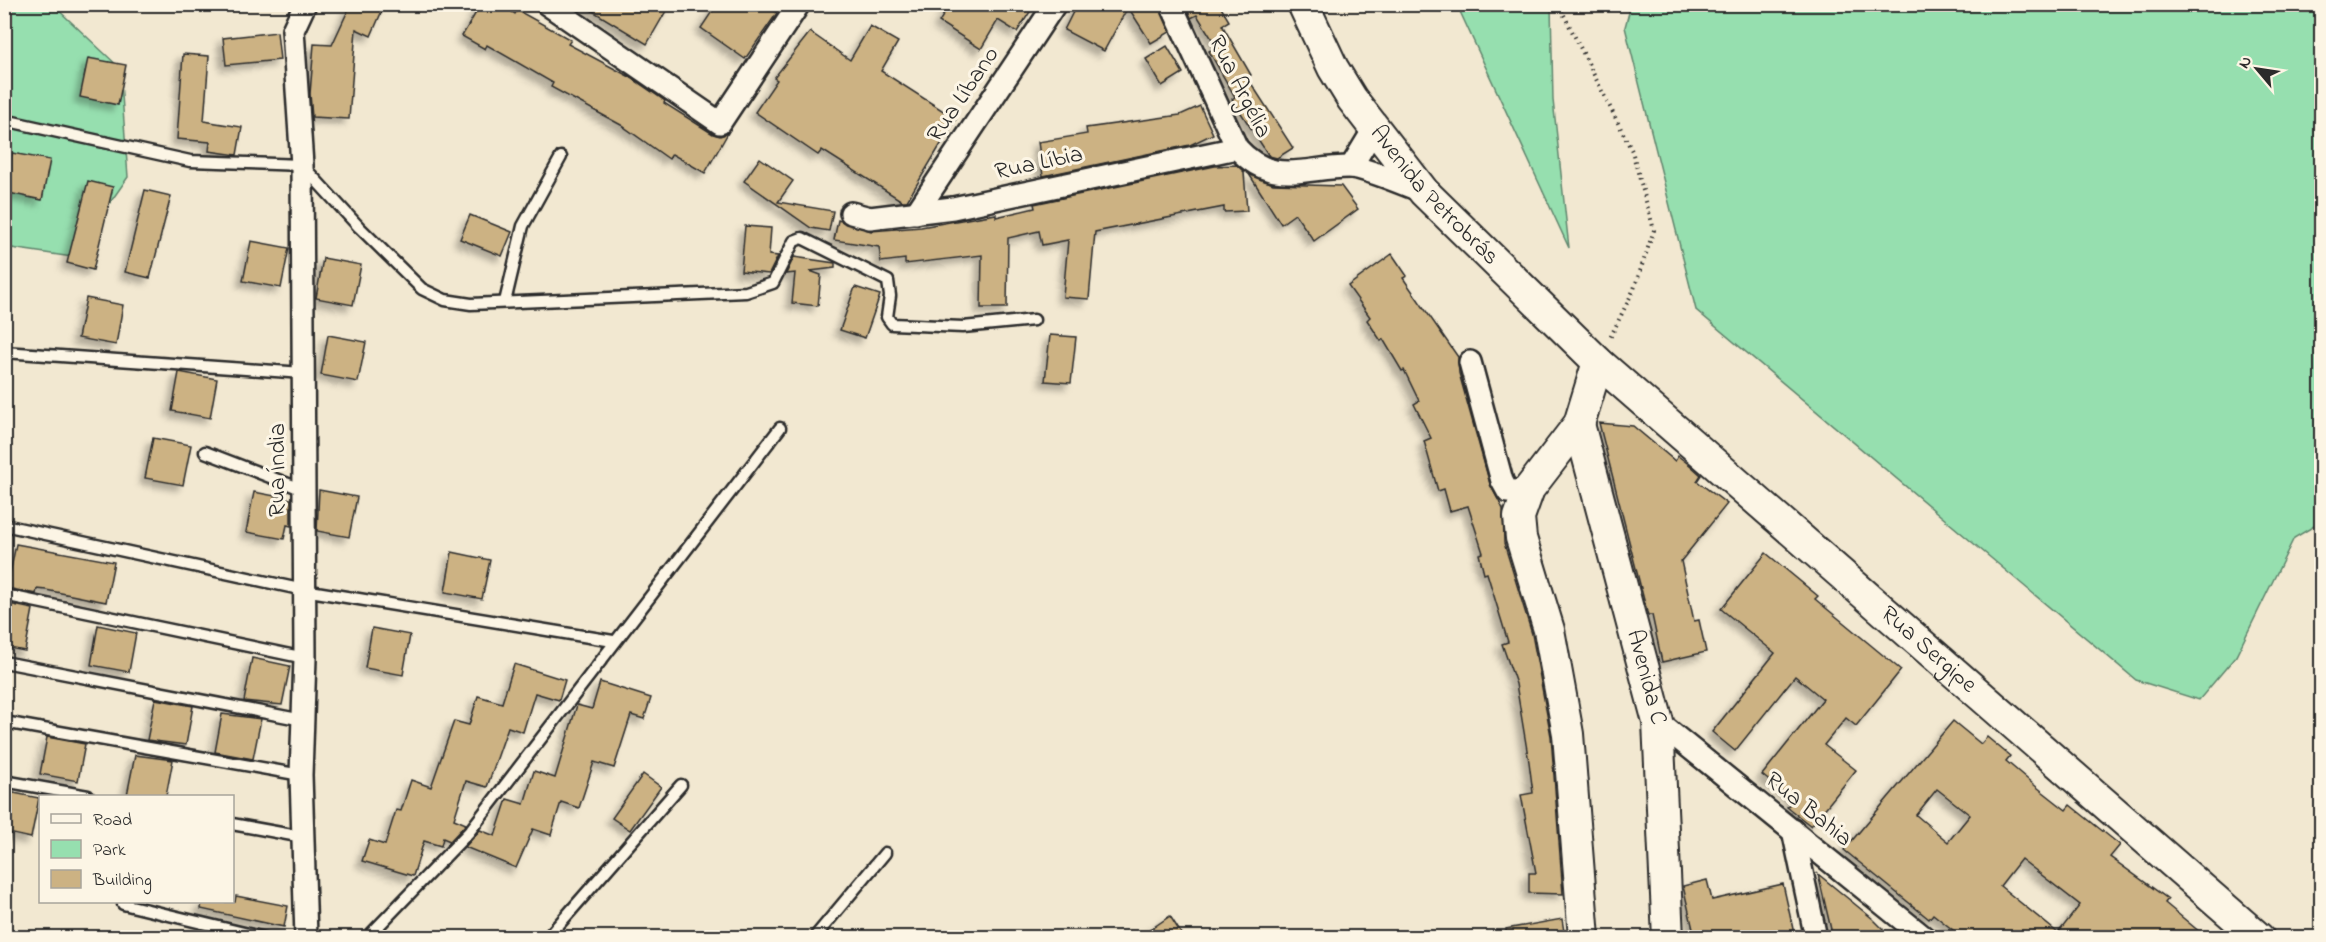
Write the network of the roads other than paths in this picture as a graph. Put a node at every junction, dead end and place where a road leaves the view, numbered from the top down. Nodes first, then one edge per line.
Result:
1 (304, 4) edge
2 (547, 4) edge
3 (799, 4) edge
4 (1055, 4) edge
5 (1171, 4) edge
6 (1303, 4) edge
7 (4, 120) edge
8 (1374, 129) junction
9 (1237, 148) junction
10 (561, 157) dead end
11 (302, 165) junction
12 (1351, 167) junction
13 (1424, 192) junction
14 (851, 213) dead end
15 (916, 213) junction
16 (505, 302) junction
17 (1034, 320) dead end
18 (4, 352) edge
19 (1470, 362) dead end
20 (1598, 362) junction
21 (303, 373) junction
22 (1579, 424) junction
23 (780, 428) dead end
24 (205, 452) dead end
25 (304, 489) junction
26 (1529, 489) junction
27 (4, 525) edge
28 (304, 590) junction
29 (4, 595) edge
30 (614, 641) junction
31 (305, 658) junction
32 (4, 662) edge
33 (303, 720) junction
34 (4, 722) edge
35 (1658, 722) junction
36 (301, 775) junction
37 (4, 781) edge
38 (681, 785) dead end
39 (81, 795) edge
40 (234, 824) edge
41 (1793, 830) junction
42 (303, 837) junction
43 (885, 854) dead end
44 (123, 904) dead end
45 (265, 938) edge
46 (306, 938) edge
47 (367, 938) edge
48 (547, 938) edge
49 (814, 938) edge
50 (1584, 938) edge
51 (1668, 938) edge
52 (1816, 938) edge
53 (1925, 938) edge
54 (2259, 938) edge

1 - 11 street, Rua Índia
2 - 3 street
4 - 15 street, Rua Líbano
5 - 9 street, Rua Argélia
6 - 8 main road, Avenida Petrobrás
7 - 11 lane
8 - 12 street
8 - 13 main road, Avenida Petrobrás
9 - 12 street, Rua Argélia
9 - 15 street, Rua Líbia
10 - 16 lane
11 - 16 lane
11 - 21 street, Rua Índia
12 - 13 street, Rua Argélia
13 - 20 main road, Avenida Petrobrás
14 - 15 street, Rua Líbia
16 - 17 lane
18 - 21 lane
19 - 26 street
20 - 22 main road
20 - 54 main road, Rua Sergipe
21 - 25 street, Rua Índia
22 - 26 main road
22 - 35 main road, Avenida C
23 - 30 lane
24 - 25 lane
25 - 28 street, Rua Índia
26 - 50 main road
27 - 28 lane
28 - 30 lane
28 - 31 street, Rua Índia
29 - 31 lane
30 - 47 lane
31 - 33 street, Rua Índia
32 - 33 lane
33 - 36 street, Rua Índia
34 - 36 lane
35 - 41 street, Rua Bahia
35 - 51 main road, Avenida C
36 - 42 street, Rua Índia
37 - 39 lane
38 - 48 lane
40 - 42 lane
41 - 52 street
41 - 53 street, Rua Bahia
42 - 46 street, Rua Índia
43 - 49 lane
44 - 45 lane

